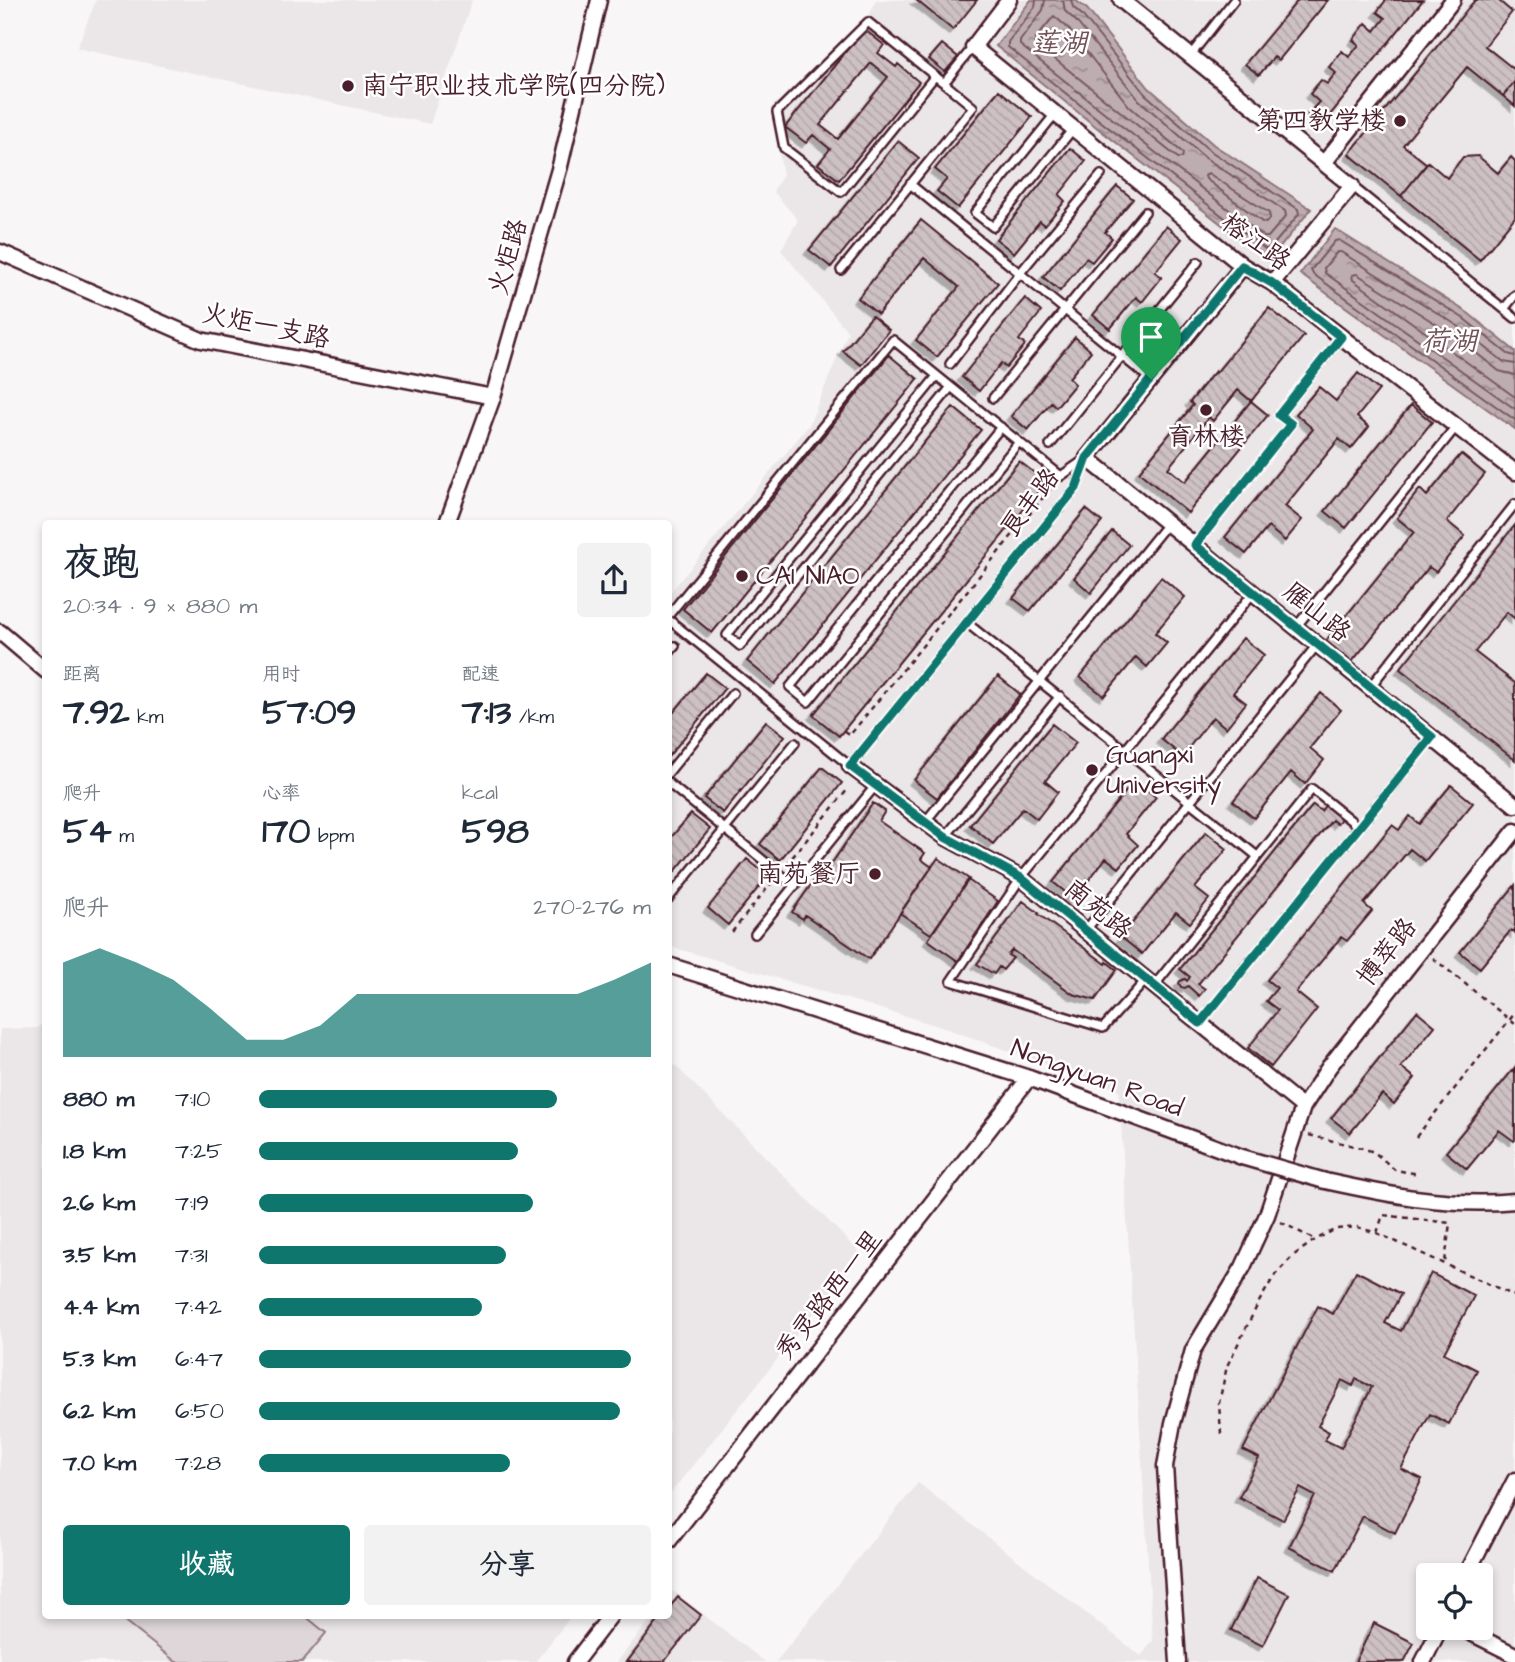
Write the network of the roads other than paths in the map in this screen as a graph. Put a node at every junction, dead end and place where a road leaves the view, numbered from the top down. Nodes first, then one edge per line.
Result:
1 (599, 0) edge
2 (1009, 0) edge
3 (1121, 0) edge
4 (1234, 0) edge
5 (1453, 0) edge
6 (973, 47) junction
7 (1190, 56) junction
8 (935, 76) junction
9 (944, 83) junction
10 (1055, 114) junction
11 (1073, 129) junction
12 (1324, 163) junction
13 (1101, 175) dead end
14 (910, 184) junction
15 (1352, 186) junction
16 (1144, 212) dead end
17 (0, 253) edge
18 (1198, 262) dead end
19 (1242, 266) junction
20 (841, 270) dead end
21 (1020, 273) junction
22 (1272, 283) junction
23 (1515, 295) edge
24 (1064, 309) junction
25 (1504, 309) junction
26 (1515, 318) edge
27 (1341, 337) junction
28 (1122, 356) junction
29 (950, 364) dead end
30 (937, 376) junction
31 (1151, 379) junction
32 (951, 387) junction
33 (493, 397) junction
34 (993, 398) dead end
35 (1456, 426) junction
36 (1001, 427) junction
37 (1019, 442) junction
38 (1051, 445) dead end
39 (1087, 458) junction
40 (1515, 472) edge
41 (1515, 504) edge
42 (448, 520) edge
43 (1168, 523) junction
44 (1195, 545) junction
45 (1253, 592) junction
46 (672, 613) edge
47 (672, 621) edge
48 (967, 622) junction
49 (1296, 627) junction
50 (0, 632) edge
51 (1317, 645) junction
52 (675, 646) dead end
53 (672, 649) edge
54 (42, 668) edge
55 (1040, 680) junction
56 (1370, 687) junction
57 (733, 693) dead end
58 (1060, 696) junction
59 (1432, 737) junction
60 (795, 743) dead end
61 (1126, 750) junction
62 (850, 766) junction
63 (672, 768) edge
64 (876, 785) junction
65 (672, 786) edge
66 (1190, 802) junction
67 (1515, 805) edge
68 (925, 822) junction
69 (1359, 827) junction
70 (725, 829) junction
71 (1515, 831) edge
72 (945, 837) junction
73 (1257, 856) junction
74 (1021, 878) junction
75 (795, 886) junction
76 (672, 894) edge
77 (1086, 931) junction
78 (755, 934) dead end
79 (672, 966) edge
80 (1150, 983) junction
81 (1200, 1023) junction
82 (1029, 1078) junction
83 (1303, 1107) junction
84 (1515, 1201) edge
85 (1515, 1480) edge
86 (672, 1537) edge
87 (1472, 1563) edge
88 (608, 1619) edge
89 (1434, 1640) edge
90 (1485, 1640) edge
91 (1515, 1655) edge
92 (575, 1662) edge
93 (1178, 1662) edge
94 (1423, 1662) edge

1 - 33 street, 火炬路
2 - 6 street
3 - 7 street
4 - 7 lane
5 - 12 street
6 - 9 lane
6 - 10 street, 榕江路
7 - 12 street
8 - 8 lane
8 - 9 lane
9 - 14 lane
10 - 11 street, 榕江路
10 - 11 lane
11 - 19 street, 榕江路
12 - 15 street
13 - 21 lane
14 - 20 lane
14 - 21 lane
15 - 22 street
15 - 25 lane
16 - 24 lane
17 - 33 street, 火炬一支路
18 - 28 lane
19 - 22 street, 榕江路
19 - 31 street, 良丰路
21 - 24 lane
21 - 29 lane
22 - 27 street, 榕江路
23 - 25 lane
24 - 28 lane
24 - 34 lane
25 - 26 lane
27 - 35 street, 榕江路
27 - 44 lane
28 - 31 lane
28 - 38 lane
30 - 32 lane
30 - 32 lane
30 - 46 lane
31 - 39 street, 良丰路
32 - 36 lane
33 - 42 street, 火炬路
35 - 40 street, 榕江路
35 - 49 lane
36 - 37 lane
36 - 37 lane
37 - 39 lane
39 - 43 street, 雁山路
39 - 48 lane, 良丰路
41 - 56 lane
43 - 44 street, 雁山路
43 - 55 lane
44 - 45 street, 雁山路
45 - 49 street, 雁山路
45 - 61 lane
47 - 62 lane
48 - 55 lane
48 - 62 lane, 良丰路
49 - 51 street, 雁山路
50 - 54 street
51 - 56 street, 雁山路
51 - 66 lane
52 - 53 lane
55 - 58 lane
55 - 68 lane
56 - 59 street, 雁山路
57 - 63 lane
58 - 61 lane
58 - 72 lane
59 - 67 street, 雁山路
59 - 69 lane
60 - 70 lane
61 - 66 lane
61 - 74 lane
62 - 64 street, 南苑路
64 - 68 street, 南苑路
64 - 75 lane
65 - 70 lane
66 - 73 lane
66 - 77 lane
68 - 72 street, 南苑路
69 - 73 lane
69 - 81 lane
70 - 75 lane
70 - 76 lane
71 - 83 street, 博萃路
72 - 74 street, 南苑路
73 - 80 lane
74 - 77 street, 南苑路
74 - 80 lane
75 - 78 lane
77 - 80 street, 南苑路
79 - 82 street, Nongyuan Road
80 - 81 street, 南苑路
81 - 83 street, 南苑路
82 - 84 street, Nongyuan Road, bridge
82 - 86 street, 秀灵路西一里
83 - 93 street, 博萃路
85 - 87 street
88 - 92 street
89 - 94 street
90 - 91 street

